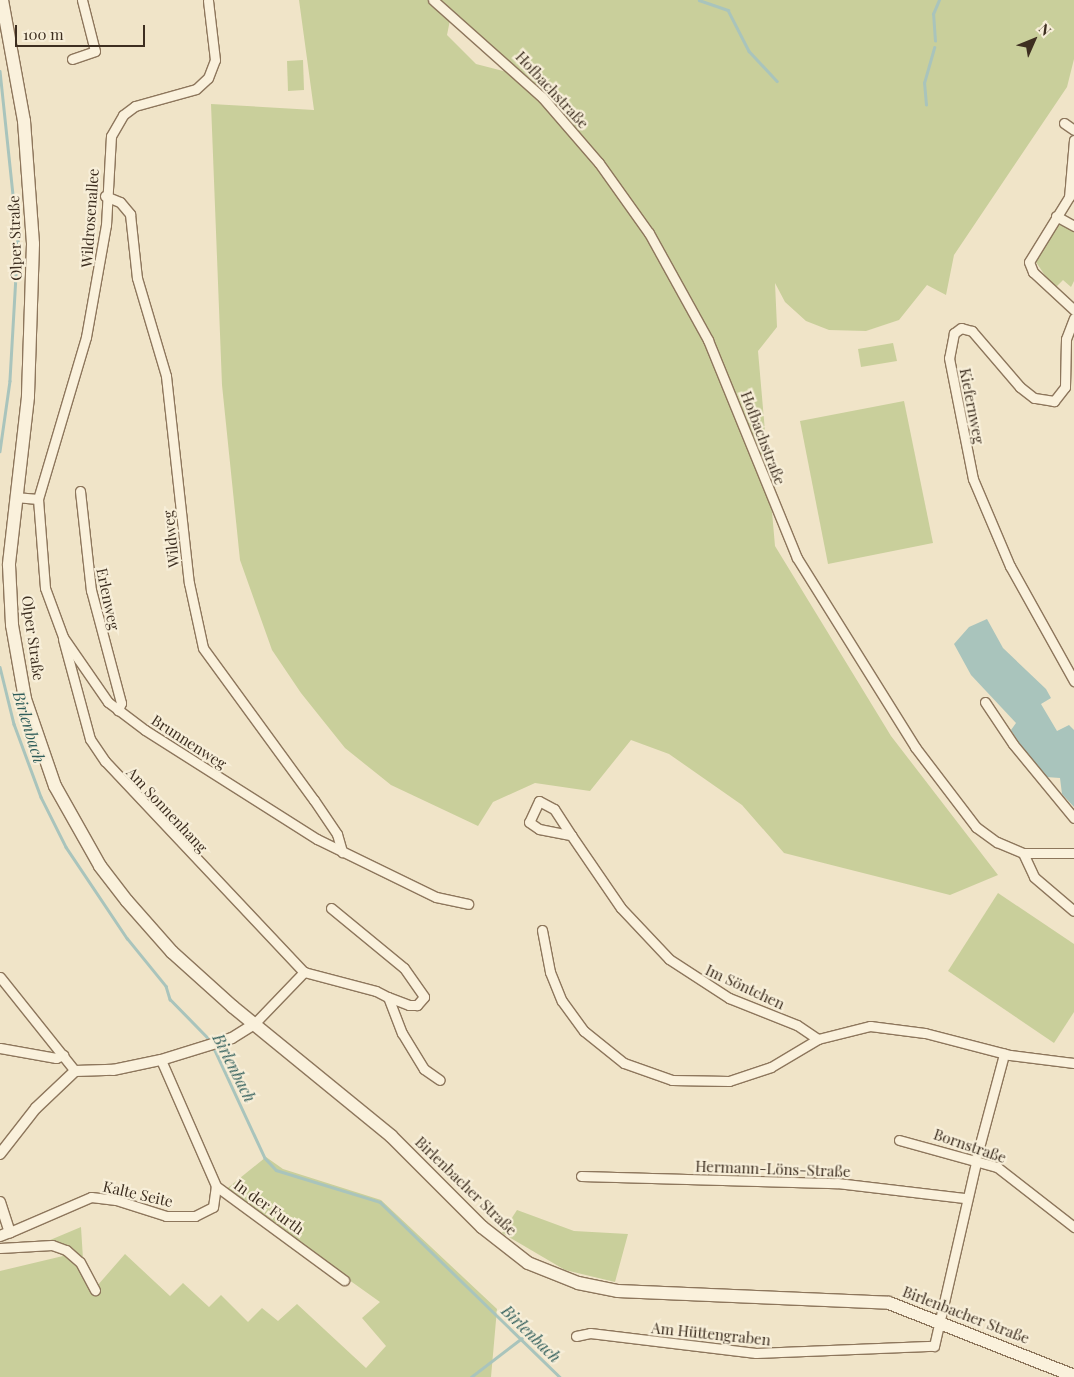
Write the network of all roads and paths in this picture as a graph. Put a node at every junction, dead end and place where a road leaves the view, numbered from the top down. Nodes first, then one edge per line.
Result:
1 (2, 0) edge
2 (82, 0) edge
3 (208, 0) edge
4 (433, 0) edge
5 (72, 59) dead end
6 (1064, 123) dead end
7 (1074, 130) edge
8 (1074, 140) edge
9 (105, 196) junction
10 (1056, 216) junction
11 (1074, 226) edge
12 (1074, 310) edge
13 (1074, 318) edge
14 (80, 491) dead end
15 (15, 496) junction
16 (38, 499) junction
17 (63, 637) junction
18 (1074, 681) edge
19 (985, 702) dead end
20 (118, 710) junction
21 (1074, 818) edge
22 (571, 835) junction
23 (342, 852) junction
24 (1023, 853) junction
25 (1074, 853) edge
26 (456, 891) dead end
27 (454, 901) junction
28 (468, 904) dead end
29 (332, 908) dead end
30 (1074, 911) edge
31 (542, 930) dead end
32 (304, 972) junction
33 (0, 977) edge
34 (388, 997) junction
35 (254, 1025) junction
36 (818, 1039) junction
37 (0, 1048) edge
38 (1004, 1054) junction
39 (63, 1055) junction
40 (161, 1060) junction
41 (1074, 1063) edge
42 (75, 1071) junction
43 (440, 1080) dead end
44 (899, 1140) dead end
45 (0, 1154) edge
46 (976, 1159) junction
47 (581, 1176) dead end
48 (216, 1186) junction
49 (964, 1198) junction
50 (0, 1202) edge
51 (1074, 1227) edge
52 (10, 1232) junction
53 (0, 1236) edge
54 (0, 1248) edge
55 (344, 1280) dead end
56 (95, 1290) dead end
57 (942, 1320) junction
58 (576, 1336) dead end
59 (1074, 1376) edge

1 - 15 main road, Olper Straße
2 - 5 street
3 - 9 street, Wildrosenallee
4 - 24 street, Hofbachstraße
6 - 7 street
8 - 10 street
9 - 16 street, Wildrosenallee
9 - 23 street, Wildweg
10 - 11 street
10 - 12 street
13 - 18 street, Kiefernweg
14 - 20 street, Erlenweg
15 - 16 street
15 - 35 main road, Olper Straße
16 - 17 street, Brunnenweg
17 - 20 street, Brunnenweg
17 - 32 street, Am Sonnenhang
19 - 21 street
20 - 23 street, Brunnenweg
22 - 22 street, Im Söntchen
22 - 36 street, Im Söntchen
23 - 27 street, Brunnenweg
24 - 25 street, Hofbachstraße
24 - 30 street
26 - 27 street
27 - 28 street, Brunnenweg
29 - 34 street
31 - 36 street
32 - 34 street
32 - 35 street
33 - 39 street
34 - 43 street
35 - 40 street
35 - 57 main road, Birlenbacher Straße
36 - 38 street
37 - 39 street
38 - 41 street
38 - 46 street
39 - 42 street
40 - 42 street
40 - 48 street, In der Furth
42 - 45 street
44 - 46 street, Bornstraße
46 - 49 street
46 - 51 street, Bornstraße
47 - 49 street, Hermann-Löns-Straße
48 - 52 street, Kalte Seite
48 - 55 street, In der Furth
49 - 57 street
50 - 52 street
52 - 53 street
54 - 56 street
57 - 58 street, Am Hüttengraben
57 - 59 main road, Birlenbacher Straße

